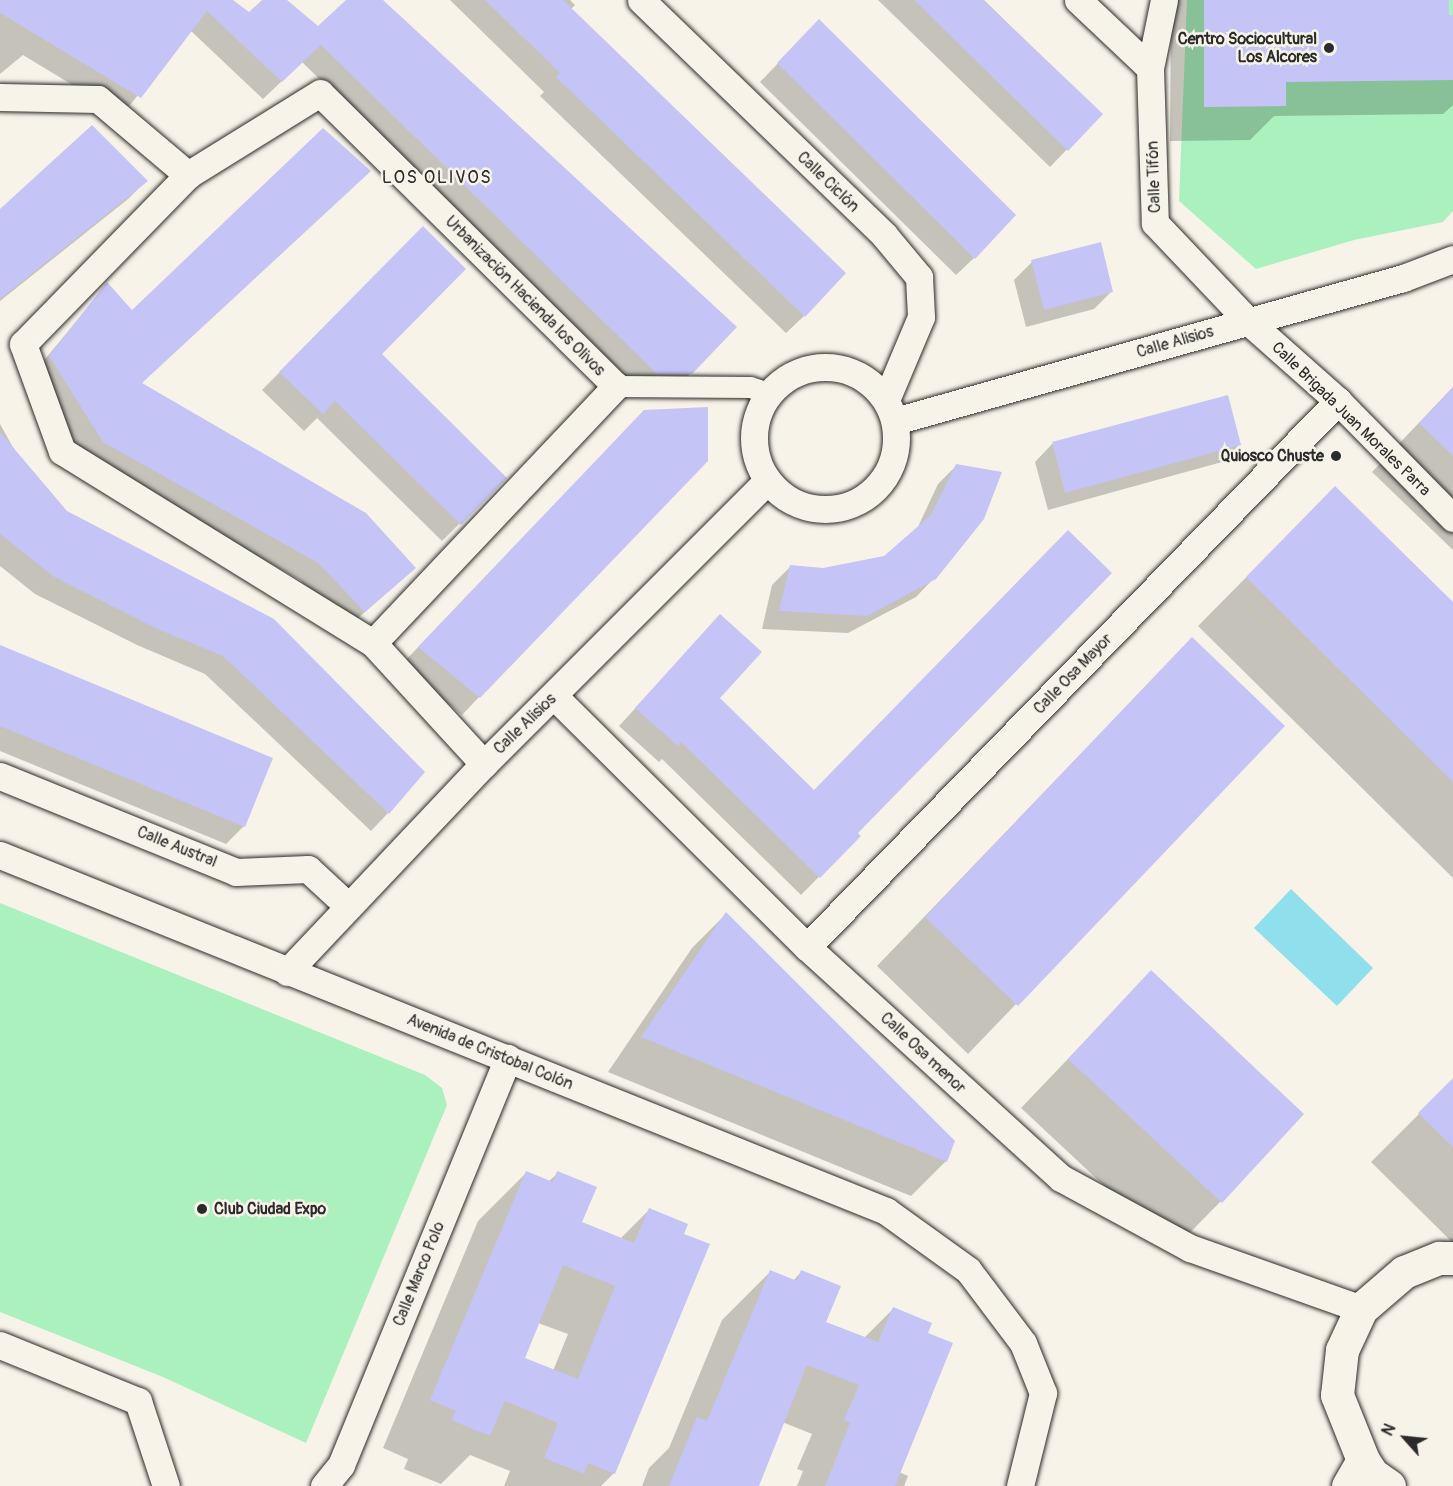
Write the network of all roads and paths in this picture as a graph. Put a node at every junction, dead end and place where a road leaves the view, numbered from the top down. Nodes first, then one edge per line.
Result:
1 (640, 0) edge
2 (1078, 0) edge
3 (1164, 0) edge
4 (1150, 68) junction
5 (0, 97) edge
6 (188, 175) junction
7 (1453, 260) edge
8 (1248, 321) junction
9 (616, 386) junction
10 (768, 393) junction
11 (1338, 401) junction
12 (891, 410) junction
13 (767, 481) junction
14 (1453, 518) edge
15 (373, 643) junction
16 (554, 696) junction
17 (484, 764) junction
18 (0, 776) edge
19 (0, 855) edge
20 (348, 906) junction
21 (807, 947) junction
22 (287, 972) junction
23 (508, 1058) junction
24 (1453, 1258) edge
25 (1361, 1309) junction
26 (0, 1345) edge
27 (1355, 1473) edge
28 (165, 1486) edge
29 (324, 1486) edge
30 (1020, 1486) edge
31 (1389, 1486) edge

1 - 12 street, Calle Ciclón
2 - 4 street
3 - 4 street, Calle Tifón
4 - 8 street, Calle Tifón
5 - 6 street
6 - 9 street, Urbanización Hacienda los Olivos
6 - 15 street, Urbanización Hacienda los Olivos
7 - 8 street, Calle Alisios
8 - 11 street, Calle Brigada Juan Morales Parra
8 - 12 street, Calle Alisios
9 - 10 street
9 - 15 street, Urbanización Hacienda los Olivos
10 - 12 street
10 - 13 street
11 - 14 street, Calle Brigada Juan Morales Parra
11 - 21 street, Calle Osa Mayor
12 - 13 street
13 - 16 street, Calle Alisios
15 - 17 street, Urbanización Hacienda los Olivos
16 - 17 street, Calle Alisios
16 - 21 street, Calle Osa menor
17 - 20 street, Calle Alisios
18 - 20 street, Calle Austral
19 - 22 street, Avenida de Cristobal Colón
20 - 22 street, Calle Alisios
21 - 25 street, Calle Osa menor
22 - 23 street, Avenida de Cristobal Colón
23 - 29 street, Calle Marco Polo
23 - 30 street, Avenida de Cristobal Colón
24 - 25 street
25 - 27 street
26 - 28 street
27 - 31 street

